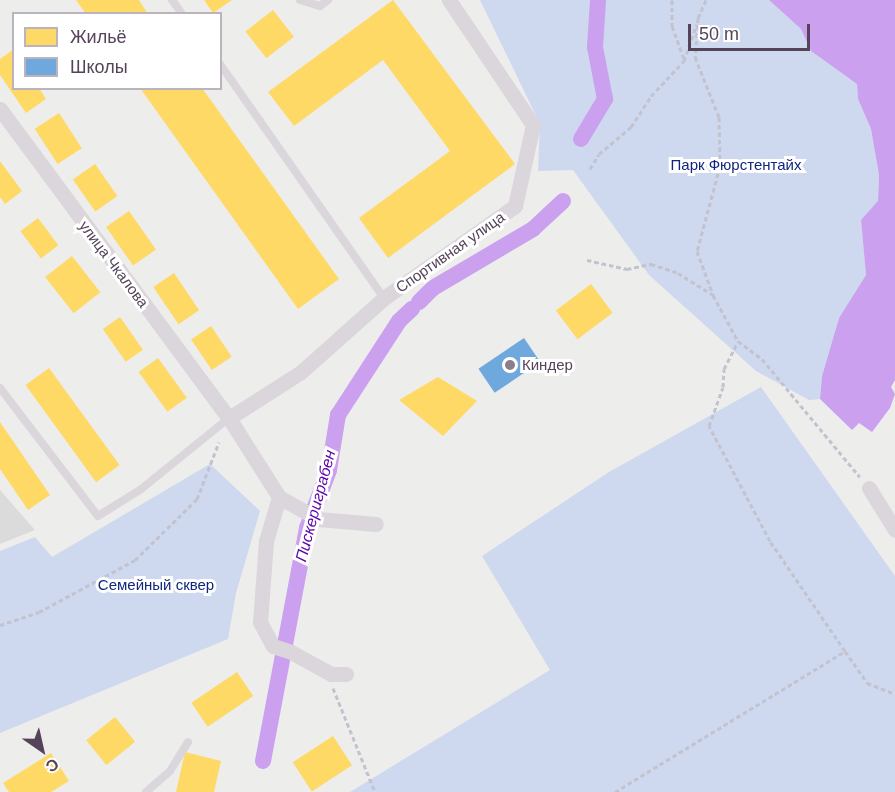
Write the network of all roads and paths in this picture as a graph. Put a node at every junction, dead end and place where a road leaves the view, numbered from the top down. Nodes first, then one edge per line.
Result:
1 (300, 0) edge
2 (328, 0) edge
3 (449, 0) edge
4 (672, 0) edge
5 (706, 0) edge
6 (698, 18) junction
7 (684, 61) junction
8 (222, 67) edge
9 (0, 110) edge
10 (590, 169) dead end
11 (587, 260) dead end
12 (713, 295) junction
13 (384, 298) junction
14 (738, 342) junction
15 (0, 388) edge
16 (229, 418) junction
17 (869, 488) joint
18 (279, 497) junction
19 (376, 524) dead end
20 (895, 530) edge
21 (0, 625) edge
22 (845, 651) junction
23 (338, 674) joint
24 (895, 694) edge
25 (188, 742) dead end
26 (146, 792) edge
27 (375, 792) edge
28 (615, 792) edge

1 - 2 lane
3 - 13 street, Спортивная улица
4 - 7 path
5 - 6 path
6 - 7 path
6 - 12 path
7 - 10 path
8 - 13 lane
9 - 16 street, улица Чкалова
11 - 12 path
12 - 14 path
13 - 16 street, Спортивная улица
14 - 17 path
14 - 22 path
15 - 16 lane
16 - 18 street, улица Чкалова
16 - 21 path
17 - 20 street
18 - 19 street
18 - 23 street
22 - 24 path
22 - 28 path
23 - 27 path
25 - 26 lane

